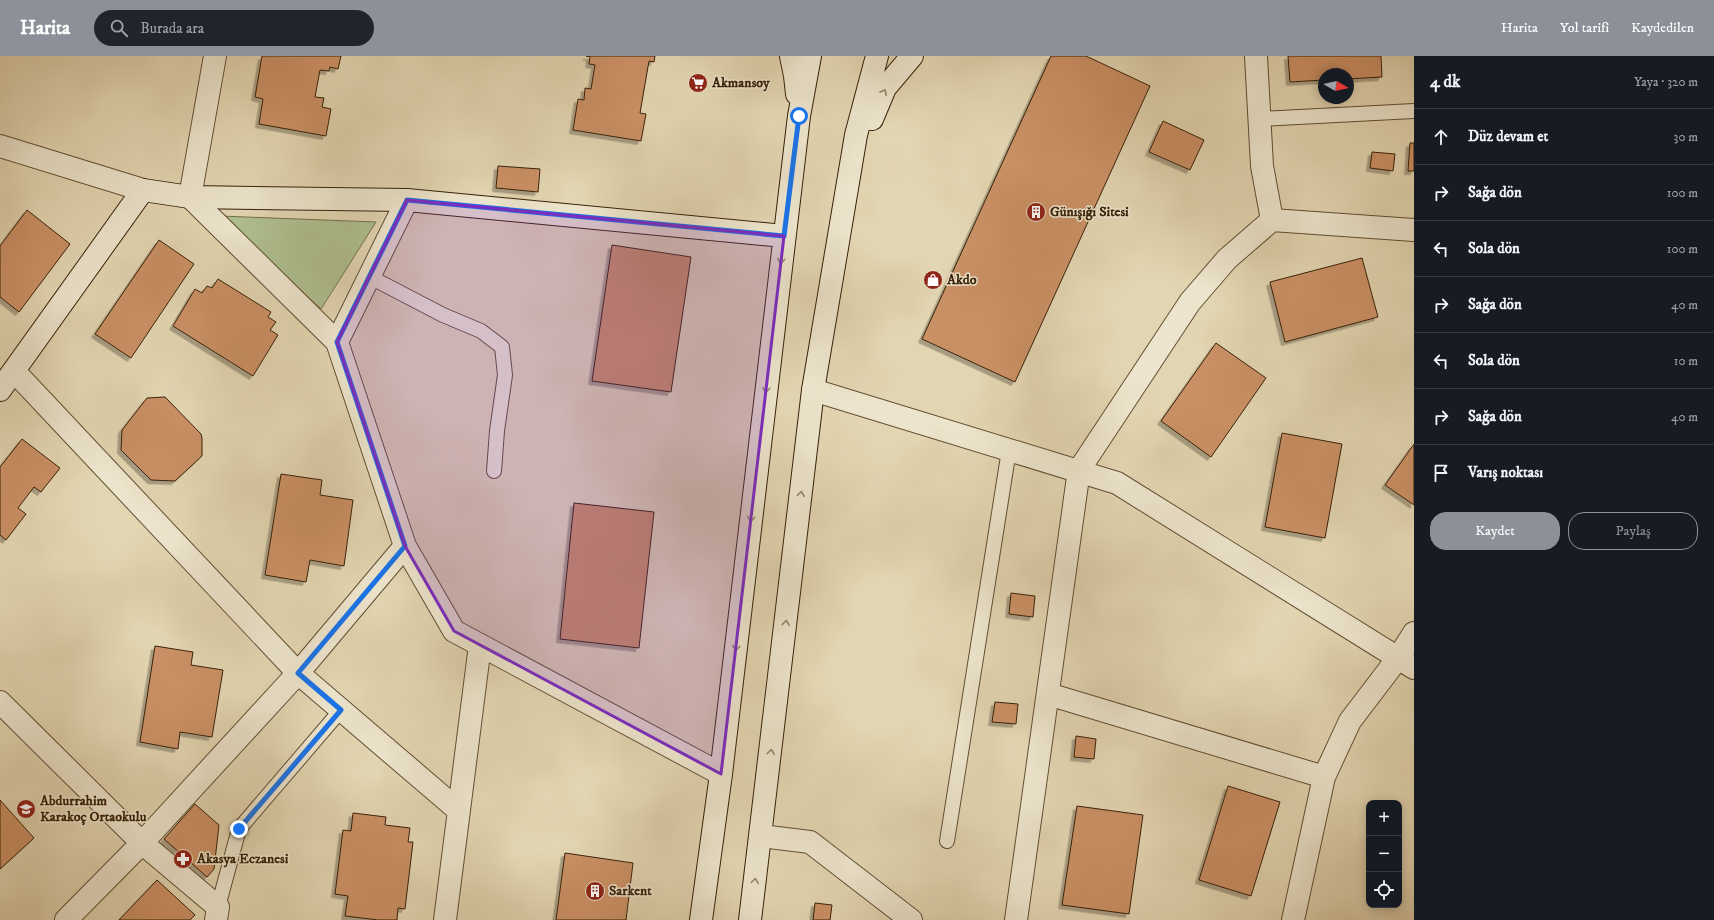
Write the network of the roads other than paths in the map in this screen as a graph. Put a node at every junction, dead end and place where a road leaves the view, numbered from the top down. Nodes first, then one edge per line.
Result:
1 (215, 56) edge
2 (912, 56) edge
3 (1256, 56) edge
4 (806, 58) edge
5 (872, 61) edge
6 (1414, 110) edge
7 (1259, 119) junction
8 (0, 146) edge
9 (851, 165) junction
10 (142, 190) junction
11 (190, 197) junction
12 (407, 200) junction
13 (1272, 220) junction
14 (1414, 230) edge
15 (784, 236) junction
16 (370, 277) junction
17 (337, 342) junction
18 (14, 371) junction
19 (0, 390) edge
20 (813, 390) junction
21 (1009, 450) junction
22 (1079, 470) junction
23 (494, 471) dead end
24 (405, 546) junction
25 (1414, 633) edge
26 (480, 645) junction
27 (1406, 663) edge
28 (298, 673) junction
29 (1048, 694) junction
30 (0, 702) edge
31 (341, 710) junction
32 (721, 774) junction
33 (1324, 777) junction
34 (458, 810) junction
35 (761, 836) junction
36 (947, 841) dead end
37 (142, 843) junction
38 (217, 914) edge
39 (66, 920) edge
40 (445, 920) edge
41 (700, 920) edge
42 (750, 920) edge
43 (911, 920) edge
44 (1016, 920) edge
45 (1293, 920) edge

1 - 11 street
9 -> 2 street
3 - 7 street
4 - 15 street
5 - 9 street
6 - 7 lane
7 - 13 street
8 - 10 street
9 - 20 street
10 - 11 street
10 - 18 street
11 - 12 street
11 - 17 street
12 - 15 street
12 - 16 street
13 - 14 street
13 - 22 street
15 -> 32 street
16 - 17 street
16 - 23 lane
17 - 24 street
18 - 19 street
18 - 28 street
20 - 21 street
35 -> 20 street
21 - 22 street
21 - 36 lane
22 - 27 street
22 - 29 street
24 - 26 street
24 - 28 street
25 - 27 street
26 - 32 street
26 - 34 street
27 - 33 street
28 - 31 street
28 - 37 street
29 - 33 street
29 - 44 street
30 - 37 street
31 - 34 street
31 - 38 lane
32 - 41 street
33 - 45 street
34 - 40 street
42 -> 35 street
35 - 43 street
37 - 38 street
37 - 39 street

